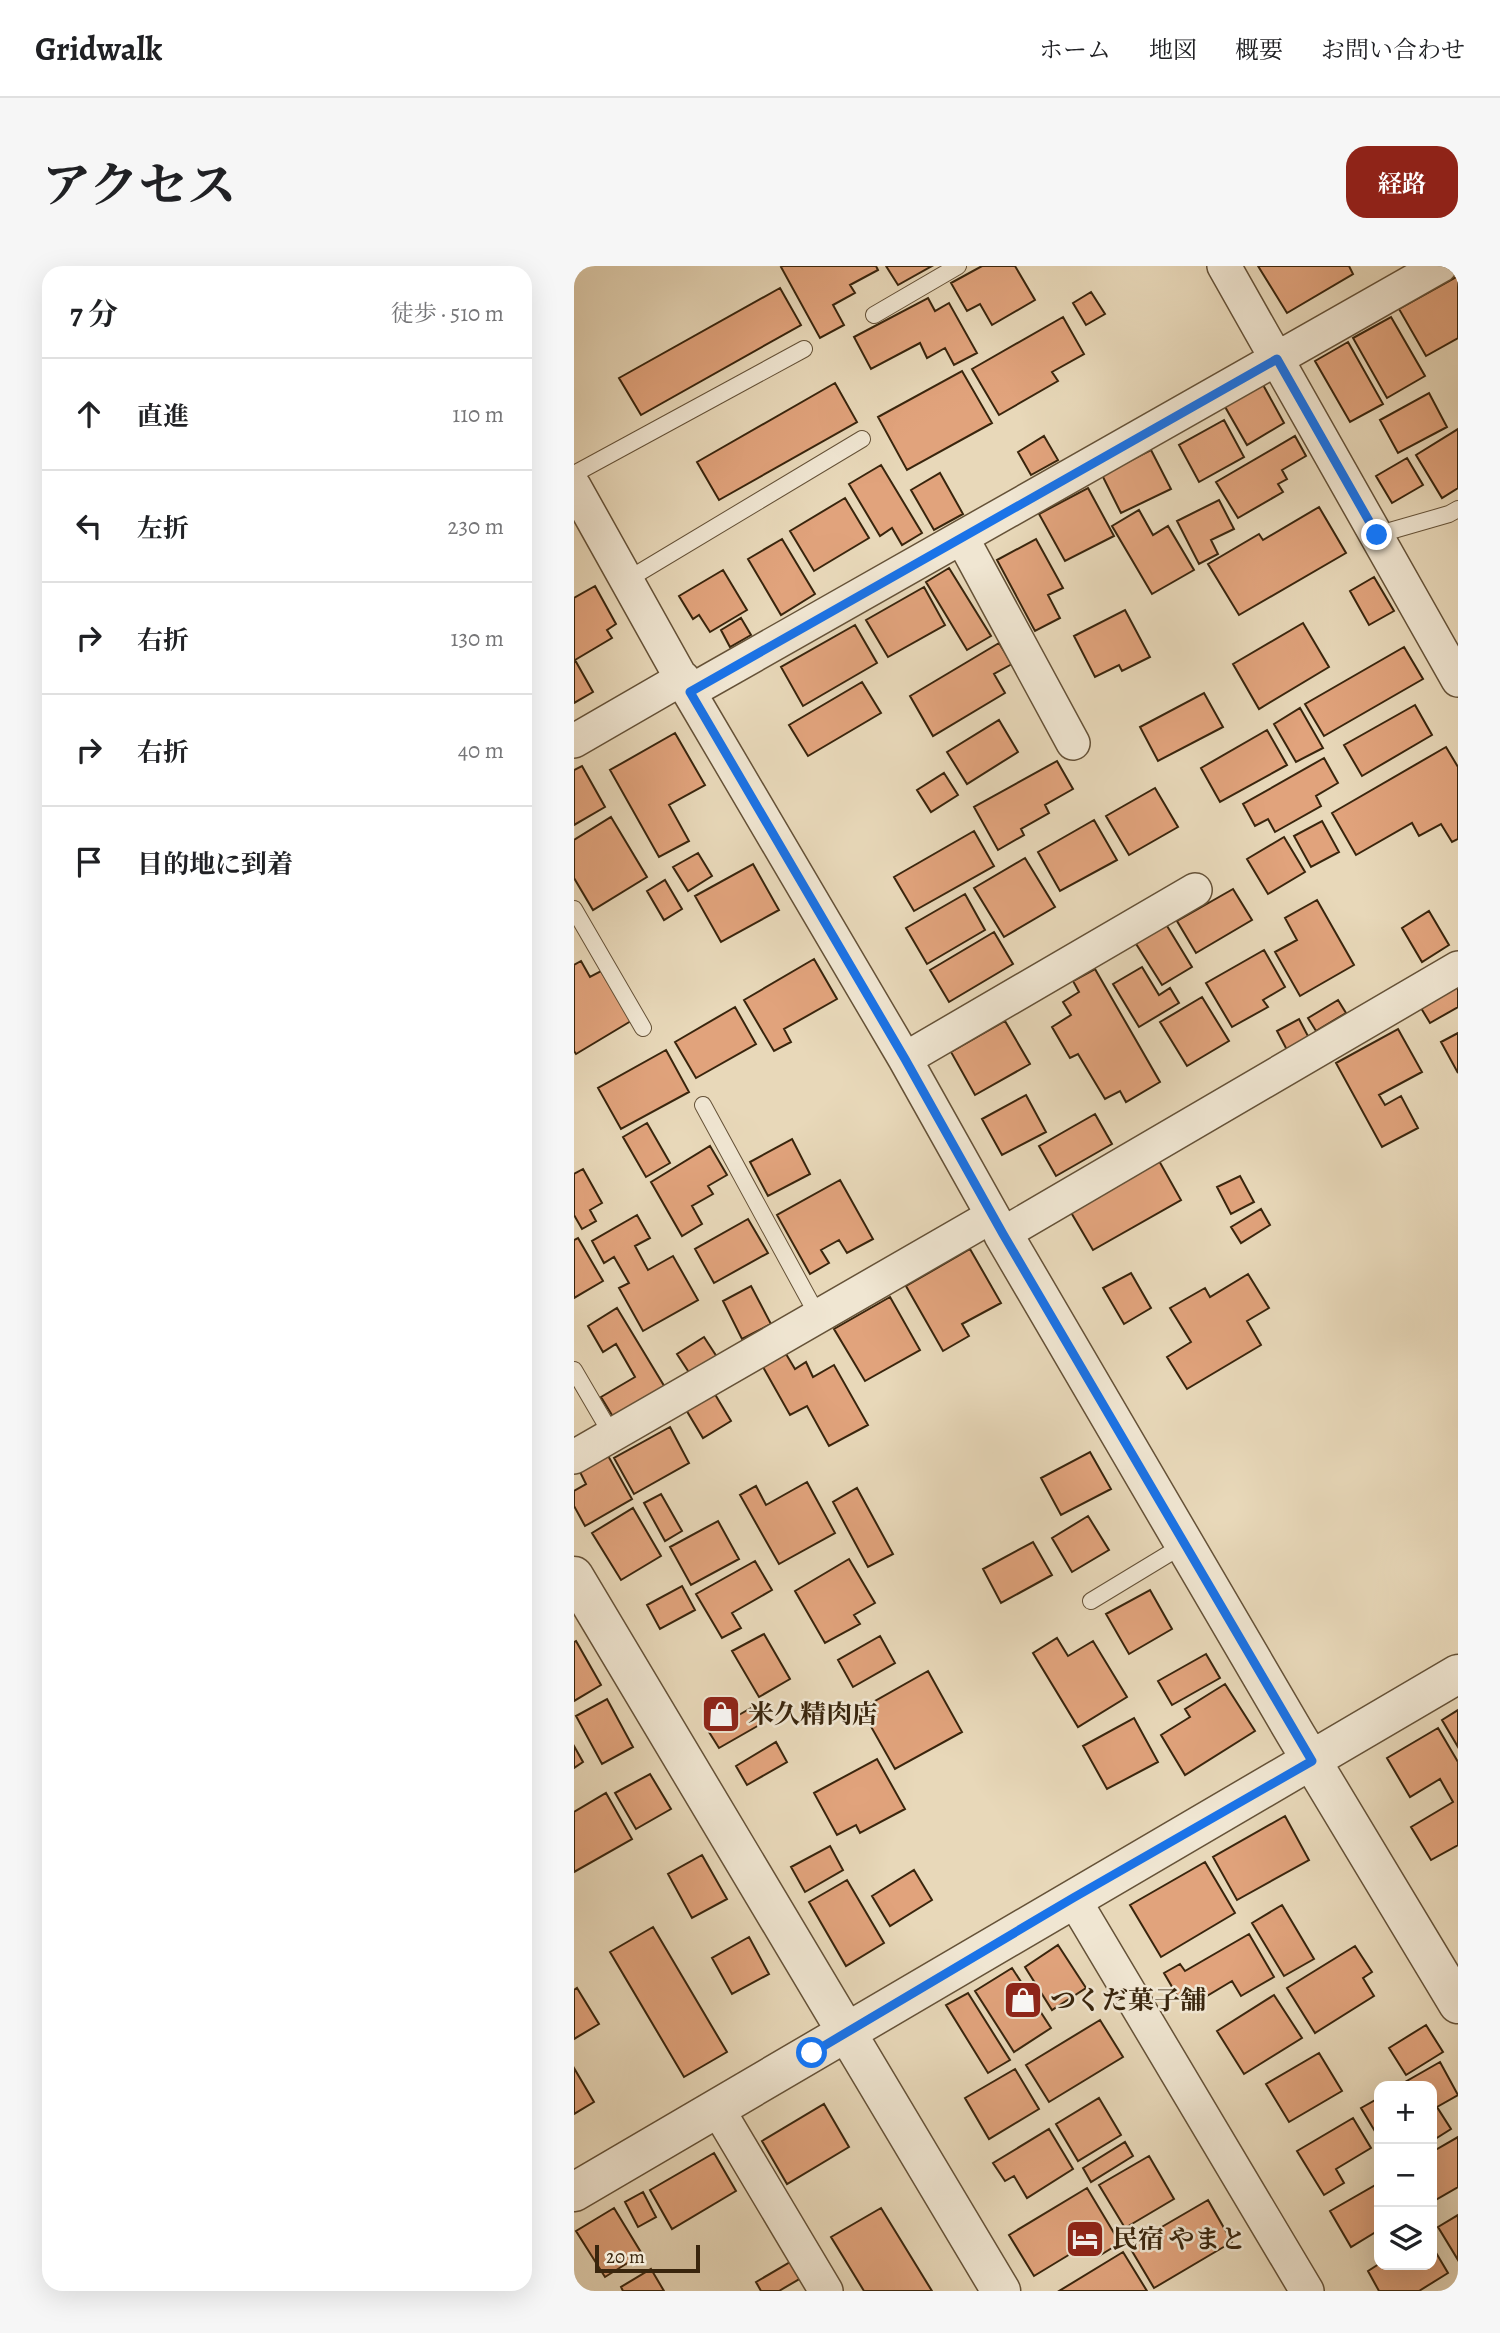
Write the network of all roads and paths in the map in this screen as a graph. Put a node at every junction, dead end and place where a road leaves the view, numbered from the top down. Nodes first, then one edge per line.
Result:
1 (958, 266) edge
2 (1224, 266) edge
3 (1440, 266) edge
4 (874, 315) dead end
5 (804, 349) dead end
6 (1277, 359) junction
7 (862, 439) dead end
8 (574, 474) edge
9 (574, 486) edge
10 (1458, 509) edge
11 (1377, 535) junction
12 (962, 538) junction
13 (627, 580) junction
14 (1458, 680) edge
15 (686, 685) junction
16 (574, 741) edge
17 (1073, 743) dead end
18 (1195, 890) dead end
19 (574, 909) edge
20 (1458, 968) edge
21 (643, 1028) dead end
22 (905, 1059) junction
23 (703, 1105) dead end
24 (998, 1225) junction
25 (818, 1316) junction
26 (574, 1370) edge
27 (612, 1435) junction
28 (574, 1457) edge
29 (1185, 1545) junction
30 (574, 1576) edge
31 (1091, 1601) dead end
32 (1458, 1674) edge
33 (1312, 1761) junction
34 (1073, 1898) junction
35 (1458, 2004) edge
36 (846, 2033) junction
37 (717, 2108) junction
38 (574, 2192) edge
39 (826, 2291) edge
40 (1001, 2291) edge
41 (1307, 2291) edge

1 - 4 lane
2 - 6 street
3 - 6 street
5 - 8 lane
6 - 11 street
6 - 12 street
7 - 13 lane
9 - 13 street
10 - 11 lane
11 - 14 street
12 - 15 street
12 - 17 street
13 - 15 street
15 - 16 street
15 - 22 street
18 - 22 street
19 - 21 lane
20 - 24 street
22 - 24 street
23 - 25 lane
24 - 25 street
24 - 29 street
25 - 27 street
26 - 27 lane
27 - 28 street
29 - 31 lane
29 - 33 street
30 - 36 street
32 - 33 street
33 - 34 street
33 - 35 street
34 - 36 street
34 - 41 street
36 - 37 street
36 - 40 street
37 - 38 street
37 - 39 street

